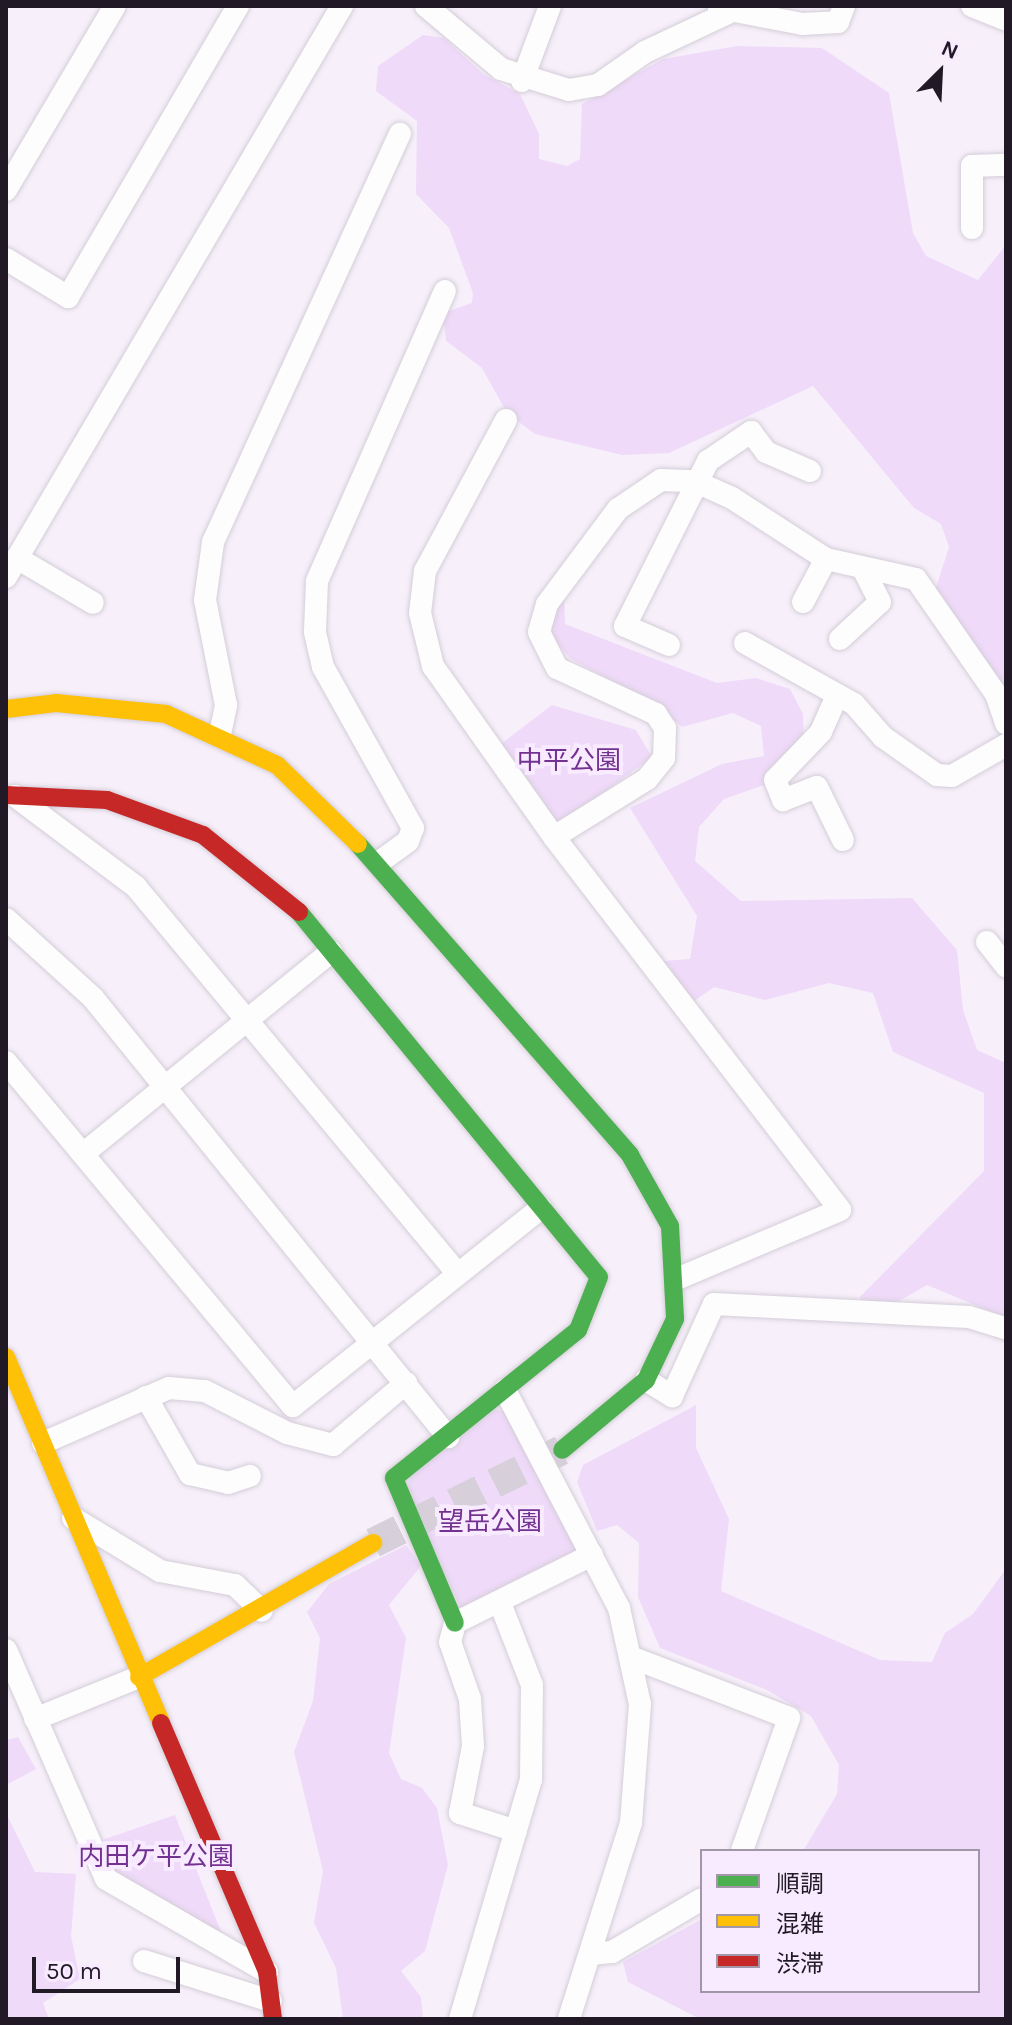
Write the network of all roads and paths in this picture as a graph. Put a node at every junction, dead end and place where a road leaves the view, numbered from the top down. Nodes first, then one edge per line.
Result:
1 (115, 6) edge
2 (238, 6) edge
3 (342, 6) edge
4 (426, 6) edge
5 (550, 6) edge
6 (844, 6) edge
7 (972, 6) edge
8 (722, 9) edge
9 (1006, 20) edge
10 (522, 81) junction
11 (400, 134) dead end
12 (1006, 165) edge
13 (6, 190) edge
14 (972, 228) dead end
15 (6, 259) edge
16 (445, 291) dead end
17 (506, 420) dead end
18 (810, 471) dead end
19 (694, 481) junction
20 (826, 559) junction
21 (12, 568) edge
22 (864, 571) junction
23 (803, 602) dead end
24 (93, 603) dead end
25 (840, 639) dead end
26 (745, 643) dead end
27 (669, 645) dead end
28 (836, 698) junction
29 (6, 709) edge
30 (1006, 723) edge
31 (220, 734) junction
32 (1006, 745) edge
33 (10, 795) edge
34 (554, 837) junction
35 (843, 840) dead end
36 (378, 863) junction
37 (6, 919) edge
38 (987, 942) dead end
39 (331, 952) junction
40 (1006, 966) edge
41 (248, 1020) junction
42 (6, 1062) edge
43 (165, 1088) junction
44 (83, 1154) junction
45 (541, 1208) junction
46 (458, 1274) junction
47 (679, 1278) junction
48 (1006, 1328) edge
49 (374, 1341) junction
50 (6, 1357) edge
51 (646, 1380) junction
52 (406, 1383) junction
53 (505, 1390) junction
54 (146, 1397) junction
55 (448, 1437) junction
56 (43, 1443) junction
57 (562, 1450) tunnel mouth
58 (250, 1476) dead end
59 (73, 1518) junction
60 (373, 1543) tunnel mouth
61 (592, 1555) junction
62 (500, 1603) junction
63 (262, 1611) junction
64 (455, 1623) junction
65 (6, 1650) edge
66 (633, 1658) junction
67 (139, 1677) junction
68 (35, 1719) junction
69 (516, 1831) junction
70 (743, 1849) edge
71 (700, 1900) edge
72 (590, 1954) junction
73 (144, 1961) dead end
74 (267, 1972) junction
75 (272, 2010) edge
76 (460, 2019) edge
77 (569, 2019) edge

1 - 13 street
2 - 15 street
3 - 21 street
4 - 10 street
5 - 10 street
6 - 8 street
7 - 9 street
8 - 10 street
11 - 31 street
12 - 14 street
16 - 36 street
17 - 34 street
18 - 19 street
19 - 20 street
19 - 27 street
19 - 34 street
20 - 22 street
20 - 23 street
21 - 24 street
22 - 25 street
22 - 30 street
26 - 28 street
28 - 32 street
28 - 35 street
29 - 31 street
31 - 36 street
33 - 39 street
33 - 41 street
34 - 47 street
36 - 47 street
37 - 43 street
38 - 40 street
39 - 41 street
39 - 45 street
41 - 43 street
41 - 46 street
42 - 44 street
43 - 44 street
43 - 49 street
44 - 49 street
45 - 46 street
45 - 53 street
46 - 49 street
47 - 51 street
48 - 51 street
49 - 52 street
50 - 56 street
51 - 57 street
52 - 54 street
52 - 55 street
53 - 55 street
53 - 61 street
54 - 56 street
54 - 58 street
55 - 64 street
56 - 59 street
59 - 63 street
59 - 67 street
60 - 63 street
61 - 62 street
61 - 66 street
62 - 64 street
62 - 69 street
63 - 67 street
64 - 69 street
65 - 68 street
66 - 70 street
66 - 72 street
67 - 68 street
67 - 74 street
68 - 74 street
69 - 76 street
71 - 72 street
72 - 77 street
73 - 75 street
74 - 75 street

